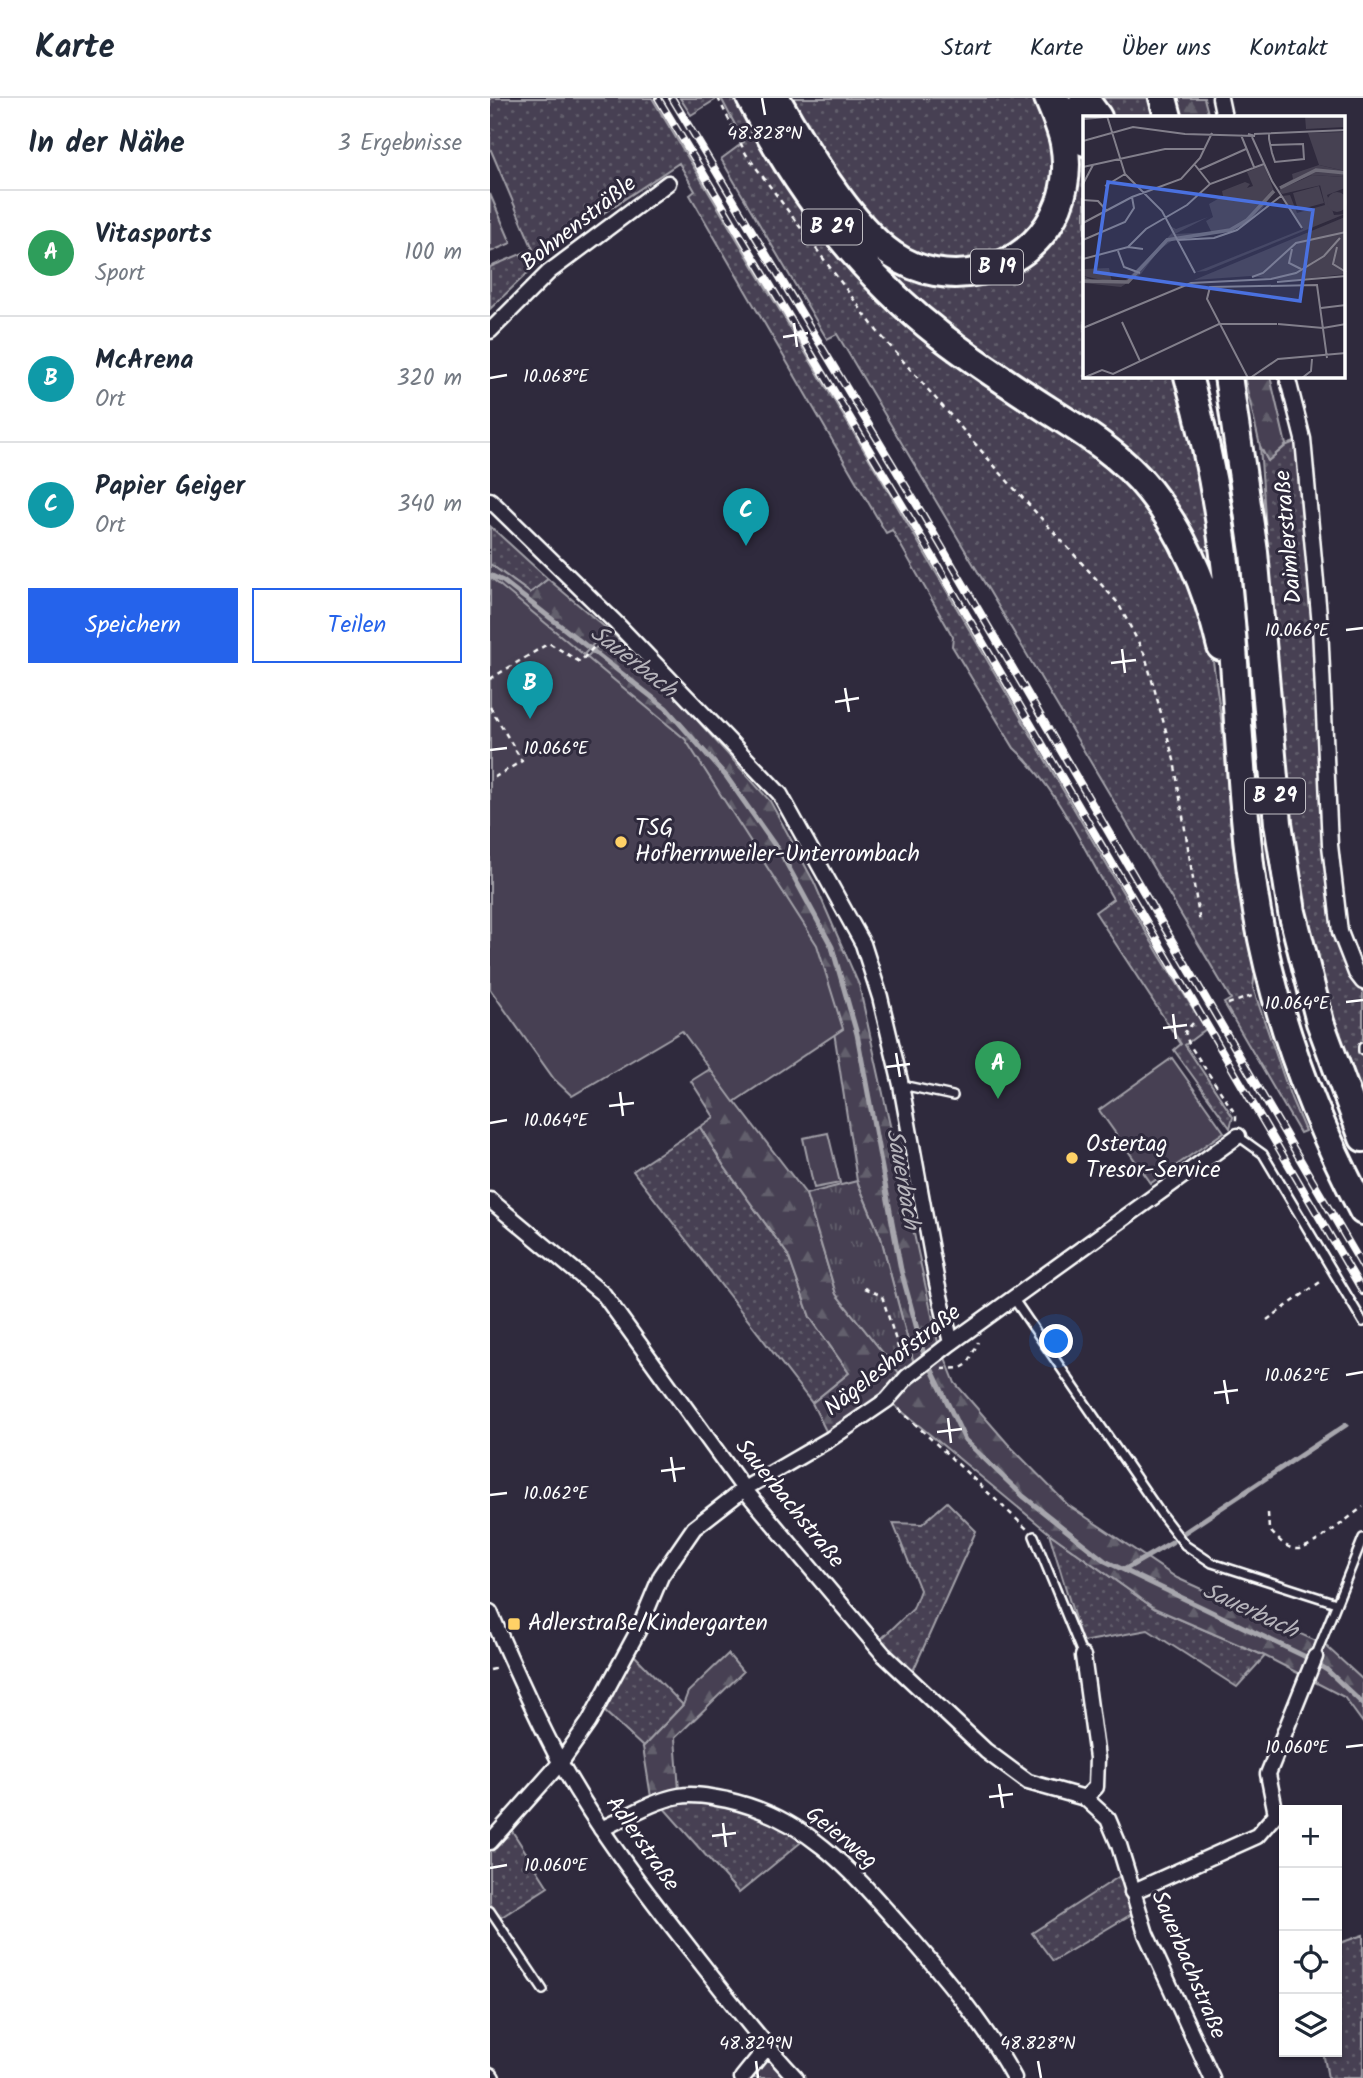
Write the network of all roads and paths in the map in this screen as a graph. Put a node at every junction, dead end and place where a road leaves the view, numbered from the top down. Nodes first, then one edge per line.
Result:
1 (718, 98) edge
2 (750, 98) edge
3 (776, 98) edge
4 (1048, 98) edge
5 (1055, 98) edge
6 (1084, 98) edge
7 (1163, 98) edge
8 (1220, 98) edge
9 (1097, 116) edge
10 (1168, 116) edge
11 (1224, 116) edge
12 (1083, 139) edge
13 (668, 183) dead end
14 (490, 331) edge
15 (1188, 378) edge
16 (1218, 378) edge
17 (1228, 378) edge
18 (1288, 378) edge
19 (1237, 444) junction
20 (490, 499) edge
21 (603, 638) dead end
22 (490, 679) edge
23 (490, 707) edge
24 (1239, 728) junction
25 (490, 780) edge
26 (1200, 923) dead end
27 (1363, 982) edge
28 (1256, 995) dead end
29 (1228, 1004) dead end
30 (1194, 1023) dead end
31 (901, 1085) junction
32 (953, 1096) dead end
33 (1238, 1136) junction
34 (1363, 1138) edge
35 (490, 1200) edge
36 (1363, 1212) edge
37 (1334, 1272) junction
38 (863, 1288) dead end
39 (1013, 1298) junction
40 (1267, 1320) dead end
41 (1363, 1322) edge
42 (976, 1325) junction
43 (947, 1346) junction
44 (938, 1368) dead end
45 (908, 1376) junction
46 (887, 1400) junction
47 (744, 1489) junction
48 (1363, 1507) edge
49 (1268, 1513) dead end
50 (1034, 1536) joint
51 (1363, 1538) edge
52 (1336, 1603) junction
53 (490, 1612) edge
54 (1083, 1656) joint
55 (1311, 1663) joint
56 (561, 1762) junction
57 (1085, 1798) junction
58 (601, 1829) junction
59 (490, 1842) edge
60 (1132, 1892) junction
61 (490, 1911) edge
62 (543, 1990) dead end
63 (767, 2047) junction
64 (742, 2078) edge
65 (796, 2078) edge
66 (1014, 2078) edge
67 (1212, 2078) edge

1 - 26 path
2 - 24 highway, B 29
3 - 4 highway, B 19
5 - 12 highway
6 - 9 highway
7 - 10 highway
8 - 11 street
13 - 14 street, Bohnensträßle
15 - 24 highway, B 29
16 - 19 highway, B 29
17 - 19 highway
18 - 27 street, Daimlerstraße
19 - 34 highway, B 29
20 - 31 street
21 - 22 path
23 - 25 path
24 - 36 highway, B 29
28 - 29 path
30 - 33 path
31 - 32 lane
31 - 43 street
33 - 37 lane
33 - 39 street, Nägeleshofstraße
35 - 47 street, Sauerbachstraße
37 - 40 path
37 - 41 lane
38 - 45 path
39 - 42 street, Nägeleshofstraße
39 - 52 lane
42 - 43 street, Nägeleshofstraße
42 - 44 path
43 - 45 street, Nägeleshofstraße
45 - 46 street, Nägeleshofstraße
46 - 47 street, Nägeleshofstraße
46 - 50 path
47 - 56 street, Nägeleshofstraße
47 - 57 street, Sauerbachstraße
48 - 49 path
50 - 54 lane
51 - 52 lane
52 - 55 lane
53 - 56 street, Adlerstraße
54 - 57 street
55 - 60 street
56 - 58 street, Adlerstraße
56 - 59 street, Nägeleshofstraße
57 - 60 street, Sauerbachstraße
58 - 63 street, Adlerstraße
58 - 66 street, Geierweg
60 - 67 street, Sauerbachstraße
61 - 62 lane
63 - 64 street
63 - 65 street, Adlerstraße

